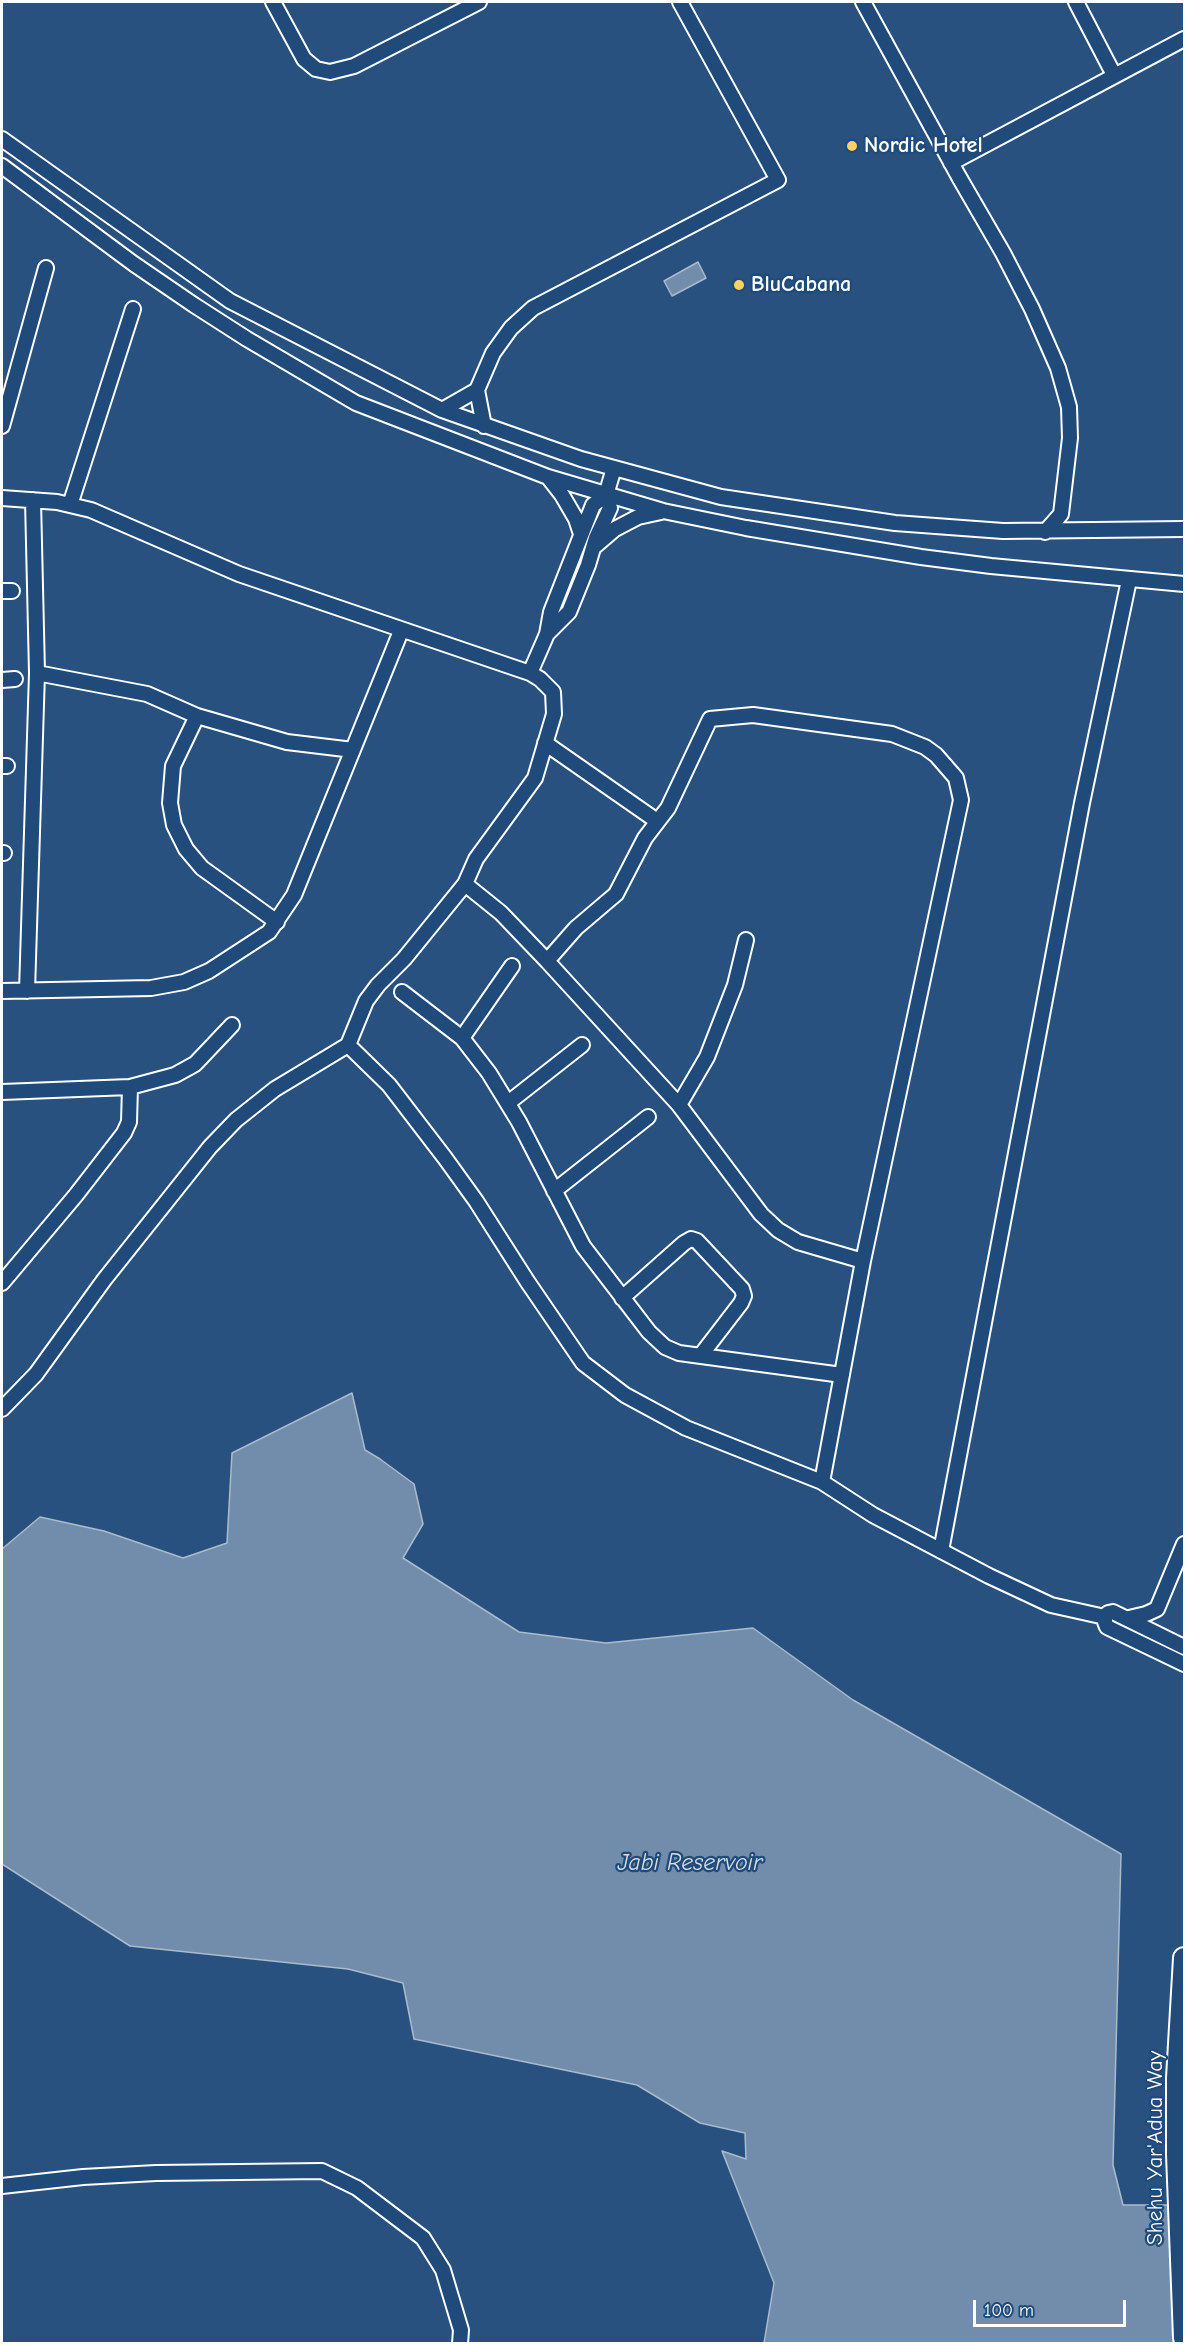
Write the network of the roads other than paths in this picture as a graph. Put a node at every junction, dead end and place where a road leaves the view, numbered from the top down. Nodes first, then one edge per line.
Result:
1 (273, 2) edge
2 (479, 2) edge
3 (680, 2) edge
4 (863, 2) edge
5 (1076, 2) edge
6 (1185, 39) edge
7 (1114, 75) junction
8 (2, 139) edge
9 (951, 163) junction
10 (2, 166) edge
11 (46, 268) dead end
12 (133, 309) dead end
13 (477, 390) junction
14 (442, 410) junction
15 (2, 426) edge
16 (484, 426) junction
17 (614, 468) junction
18 (548, 477) junction
19 (606, 495) junction
20 (2, 498) edge
21 (33, 500) junction
22 (70, 505) junction
23 (663, 511) junction
24 (1061, 514) junction
25 (1185, 529) edge
26 (1045, 532) junction
27 (1072, 532) junction
28 (581, 534) junction
29 (593, 548) junction
30 (1129, 580) junction
31 (1185, 584) edge
32 (401, 631) junction
33 (548, 634) junction
34 (37, 673) junction
35 (530, 674) junction
36 (197, 716) junction
37 (545, 743) junction
38 (354, 750) junction
39 (657, 821) junction
40 (465, 884) junction
41 (277, 922) junction
42 (746, 940) dead end
43 (547, 961) junction
44 (512, 966) dead end
45 (2, 991) edge
46 (27, 991) junction
47 (402, 992) dead end
48 (232, 1025) dead end
49 (462, 1038) junction
50 (348, 1045) junction
51 (582, 1045) dead end
52 (129, 1087) junction
53 (2, 1092) edge
54 (508, 1103) junction
55 (679, 1105) junction
56 (648, 1117) dead end
57 (554, 1191) junction
58 (863, 1262) junction
59 (2, 1283) edge
60 (622, 1298) junction
61 (701, 1355) junction
62 (842, 1375) junction
63 (2, 1409) edge
64 (822, 1482) junction
65 (1185, 1544) edge
66 (941, 1551) junction
67 (1161, 1601) junction
68 (1105, 1617) junction
69 (1129, 1618) junction
70 (1155, 1631) junction
71 (1185, 1647) edge
72 (1171, 1656) junction
73 (1185, 1664) edge
74 (1185, 1958) edge
75 (2, 2186) edge
76 (1185, 2338) edge
77 (460, 2343) edge

1 - 2 street
3 - 13 street
4 - 9 street
5 - 7 street
6 - 7 street
7 - 9 street
8 - 14 street
9 - 24 street
10 - 18 street
11 - 15 street
12 - 22 street
13 - 14 street
13 - 16 street
14 - 16 street
16 - 17 street
17 - 19 street
17 - 26 street
18 - 19 street
18 - 28 street
19 - 23 street
19 - 28 street
19 - 29 street
20 - 21 street
21 - 22 street
21 - 34 street
22 - 32 street
23 - 29 street
23 - 30 street
24 - 26 street
24 - 27 street
25 - 27 street
26 - 27 street
28 - 33 street
29 - 33 street
30 - 31 street
30 - 66 street
32 - 35 street
32 - 38 street
33 - 35 street
34 - 36 street
34 - 46 street
35 - 37 street
36 - 38 street
36 - 41 street
37 - 39 street
37 - 40 street
38 - 41 street
39 - 43 street
39 - 58 street
40 - 43 street
40 - 50 street
41 - 46 street
42 - 55 street
43 - 55 street
44 - 49 street
45 - 46 street
47 - 49 street
48 - 52 street
49 - 54 street
50 - 63 street
50 - 64 street
51 - 54 street
52 - 53 street
52 - 59 street
54 - 57 street
55 - 58 street
56 - 57 street
57 - 60 street
58 - 62 street
60 - 61 street
60 - 61 street
61 - 62 street
62 - 64 street
64 - 66 street
65 - 67 street
66 - 68 street
67 - 69 street
67 - 70 street
68 - 69 street
68 - 72 street
69 - 70 street
70 - 71 street
70 - 72 street
72 - 73 street
74 - 76 highway, Shehu Yar'Adua Way
75 - 77 street

